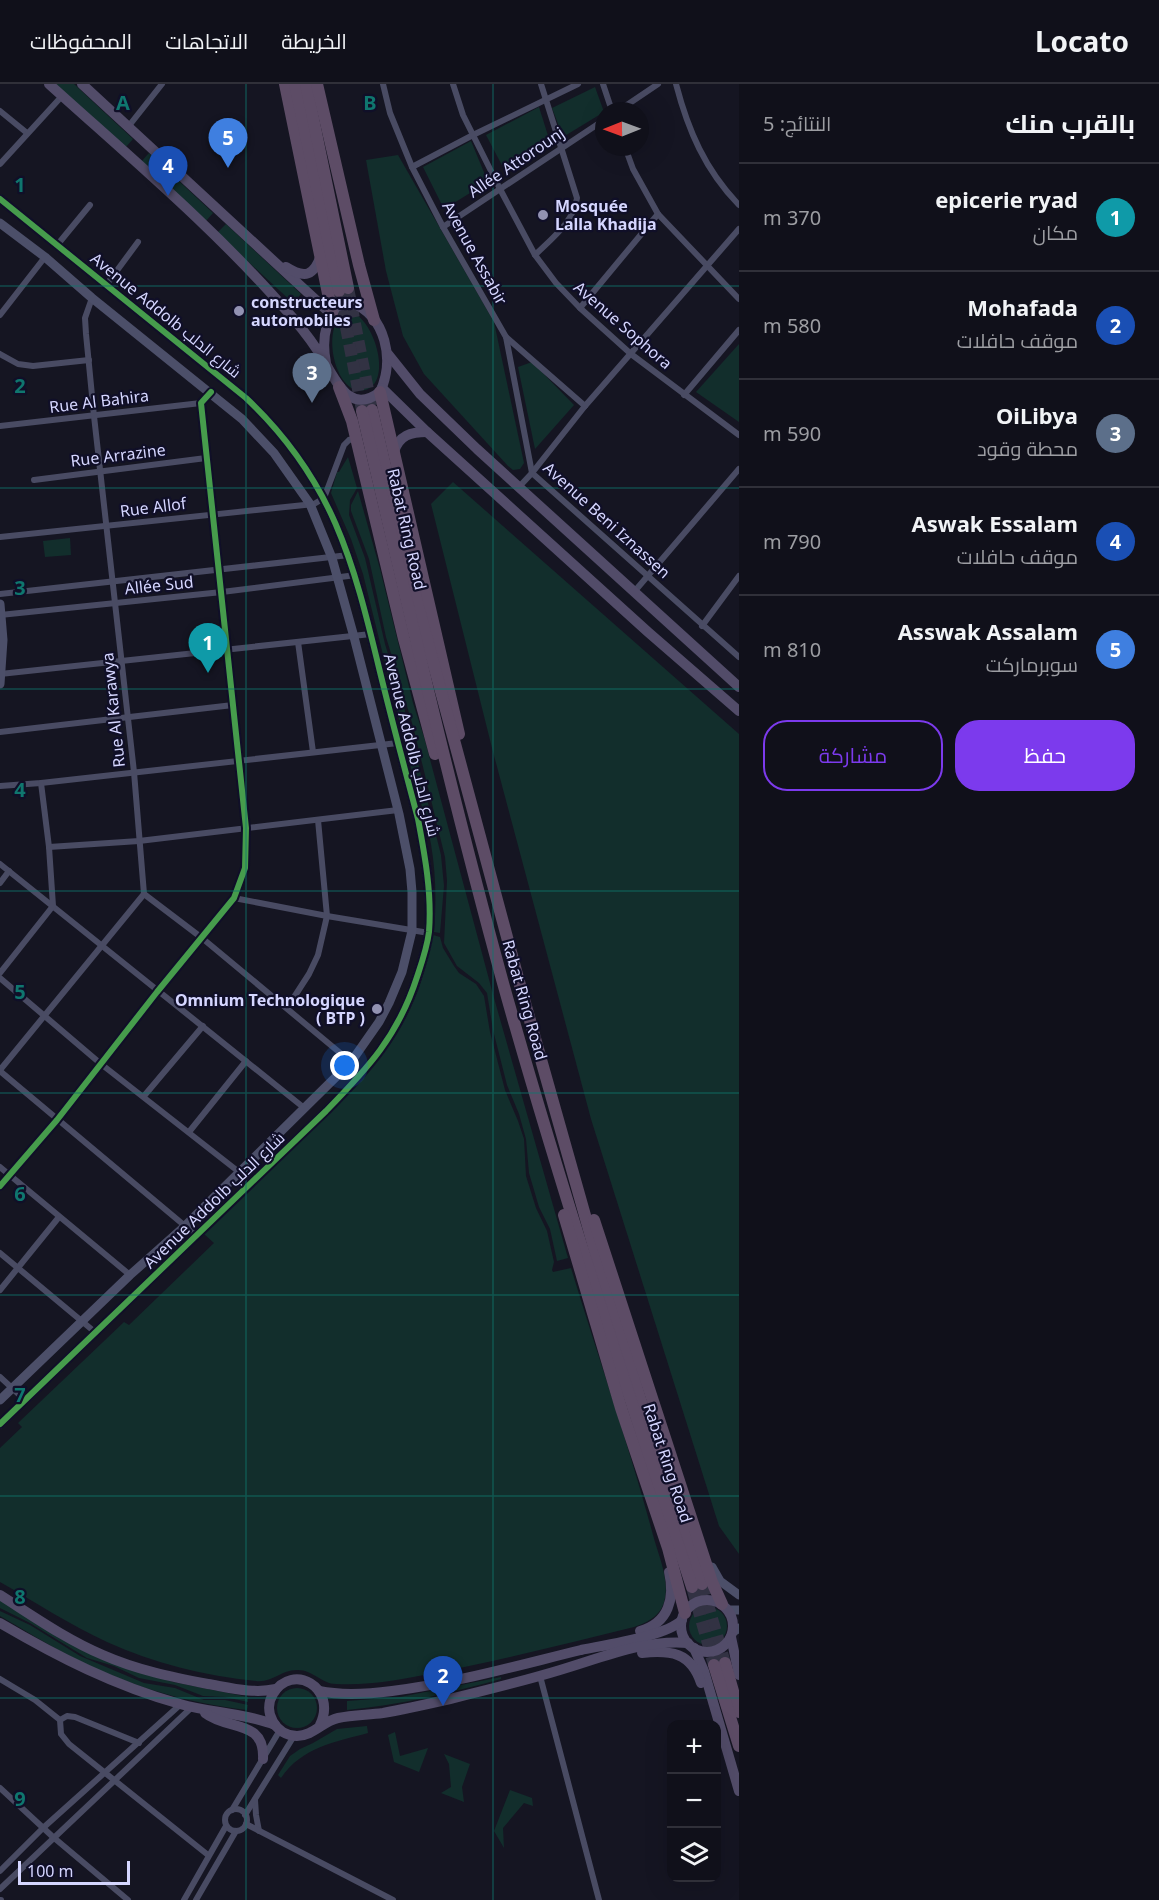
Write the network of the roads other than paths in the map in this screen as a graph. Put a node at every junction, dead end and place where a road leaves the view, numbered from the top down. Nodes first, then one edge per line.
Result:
1 (49, 84) edge
2 (82, 84) edge
3 (162, 84) edge
4 (285, 84) edge
5 (295, 84) edge
6 (306, 84) edge
7 (317, 84) edge
8 (383, 84) edge
9 (453, 84) edge
10 (541, 84) edge
11 (578, 84) edge
12 (603, 84) edge
13 (658, 84) edge
14 (676, 84) edge
15 (62, 96) junction
16 (545, 100) junction
17 (609, 102) edge
18 (631, 102) edge
19 (0, 111) edge
20 (595, 126) edge
21 (128, 128) junction
22 (27, 133) junction
23 (473, 135) junction
24 (560, 149) junction
25 (628, 156) edge
26 (0, 164) edge
27 (411, 167) junction
28 (500, 189) junction
29 (0, 199) edge
30 (90, 205) dead end
31 (739, 205) edge
32 (658, 214) junction
33 (0, 223) edge
34 (443, 227) junction
35 (739, 229) edge
36 (138, 242) dead end
37 (58, 244) junction
38 (321, 255) junction
39 (535, 255) junction
40 (45, 257) junction
41 (273, 261) junction
42 (708, 266) junction
43 (107, 284) junction
44 (92, 298) junction
45 (739, 299) edge
46 (580, 308) junction
47 (332, 314) junction
48 (0, 315) edge
49 (374, 320) junction
50 (739, 330) edge
51 (506, 337) junction
52 (0, 354) edge
53 (387, 354) junction
54 (632, 354) junction
55 (89, 360) junction
56 (326, 363) junction
57 (339, 387) junction
58 (381, 390) junction
59 (211, 392) junction
60 (684, 395) junction
61 (201, 403) junction
62 (585, 406) junction
63 (94, 416) junction
64 (0, 426) edge
65 (427, 432) junction
66 (739, 435) edge
67 (356, 438) junction
68 (394, 452) junction
69 (206, 458) junction
70 (739, 469) edge
71 (100, 471) junction
72 (532, 473) junction
73 (34, 480) dead end
74 (518, 488) junction
75 (324, 498) junction
76 (310, 504) junction
77 (213, 514) junction
78 (107, 526) junction
79 (0, 537) edge
80 (349, 555) junction
81 (332, 558) junction
82 (220, 570) junction
83 (356, 576) junction
84 (648, 576) junction
85 (739, 576) edge
86 (338, 578) junction
87 (113, 582) junction
88 (222, 592) junction
89 (634, 592) junction
90 (0, 594) edge
91 (0, 604) edge
92 (115, 604) junction
93 (1, 615) edge
94 (702, 626) junction
95 (371, 634) junction
96 (354, 637) junction
97 (298, 642) junction
98 (227, 650) junction
99 (739, 657) edge
100 (121, 661) junction
101 (1, 677) edge
102 (739, 687) edge
103 (233, 705) junction
104 (739, 711) edge
105 (127, 717) junction
106 (0, 732) edge
107 (398, 743) junction
108 (381, 745) junction
109 (313, 752) junction
110 (239, 762) junction
111 (134, 772) junction
112 (41, 783) junction
113 (0, 786) edge
114 (398, 810) junction
115 (474, 812) junction
116 (458, 813) junction
117 (318, 820) junction
118 (246, 828) junction
119 (140, 841) junction
120 (49, 847) junction
121 (0, 864) edge
122 (9, 871) junction
123 (0, 883) edge
124 (144, 894) junction
125 (234, 898) junction
126 (53, 906) junction
127 (327, 916) junction
128 (412, 931) junction
129 (429, 933) junction
130 (202, 938) junction
131 (102, 945) junction
132 (0, 973) edge
133 (0, 978) edge
134 (157, 992) junction
135 (287, 1008) junction
136 (45, 1017) junction
137 (203, 1026) junction
138 (246, 1061) junction
139 (351, 1062) junction
140 (101, 1064) junction
141 (0, 1071) edge
142 (144, 1096) junction
143 (303, 1107) junction
144 (57, 1120) junction
145 (562, 1131) junction
146 (189, 1132) junction
147 (548, 1135) junction
148 (0, 1167) edge
149 (239, 1172) junction
150 (9, 1174) junction
151 (0, 1186) edge
152 (59, 1217) junction
153 (185, 1226) junction
154 (197, 1236) junction
155 (0, 1253) edge
156 (18, 1267) junction
157 (130, 1275) junction
158 (0, 1290) edge
159 (82, 1320) junction
160 (96, 1333) junction
161 (0, 1377) edge
162 (13, 1388) junction
163 (0, 1400) edge
164 (25, 1400) junction
165 (0, 1424) edge
166 (700, 1543) junction
167 (668, 1548) junction
168 (0, 1595) edge
169 (739, 1595) edge
170 (729, 1608) edge
171 (683, 1617) junction
172 (0, 1623) edge
173 (734, 1633) edge
174 (623, 1646) junction
175 (691, 1646) junction
176 (739, 1675) edge
177 (540, 1676) junction
178 (0, 1679) edge
179 (276, 1689) junction
180 (319, 1691) junction
181 (712, 1699) junction
182 (191, 1707) junction
183 (739, 1712) edge
184 (60, 1720) junction
185 (320, 1725) junction
186 (277, 1727) junction
187 (294, 1736) junction
188 (138, 1743) junction
189 (148, 1746) junction
190 (739, 1746) edge
191 (262, 1759) junction
192 (105, 1772) junction
193 (115, 1780) junction
194 (0, 1788) edge
195 (739, 1791) edge
196 (255, 1799) junction
197 (232, 1810) junction
198 (245, 1815) junction
199 (246, 1824) junction
200 (226, 1826) junction
201 (43, 1828) junction
202 (236, 1831) junction
203 (259, 1832) junction
204 (53, 1837) junction
205 (208, 1855) junction
206 (0, 1871) edge
207 (0, 1889) edge
208 (128, 1900) edge
209 (184, 1900) edge
210 (196, 1900) edge
211 (393, 1900) edge
212 (599, 1900) edge

1 - 15 main road
2 - 21 main road
3 - 21 street
4 - 38 highway
5 - 6 highway
7 - 49 highway
8 - 27 street, Avenue Assabir
9 - 23 street, Avenue Sophora
10 - 16 street
11 - 16 street
12 - 17 street
13 - 18 street
14 - 31 street
15 - 22 street
15 - 56 main road
16 - 23 street
16 - 24 street
19 - 22 street
20 - 24 street, Allée Attorounj
21 - 41 main road
22 - 26 street
23 - 27 street
23 - 28 street, Avenue Sophora
24 - 28 street, Allée Attorounj
24 - 39 street
25 - 32 street
27 - 34 street, Avenue Assabir
28 - 34 street, Allée Attorounj
28 - 39 street, Avenue Sophora
29 - 37 street, Avenue Addolb شارع الدلب
30 - 37 street
32 - 42 street
32 - 46 street
33 - 40 street, Avenue Addolb شارع الدلب
34 - 51 street, Avenue Assabir
35 - 42 street
36 - 43 street
37 - 43 street, Avenue Addolb شارع الدلب
38 - 41 main road
38 - 47 highway
39 - 46 street, Avenue Sophora
40 - 44 street, Avenue Addolb شارع الدلب
40 - 48 street
41 - 47 main road
42 - 45 street
42 - 54 street
43 - 75 street, Avenue Addolb شارع الدلب
44 - 55 street, Rue Al Karawya
44 - 59 street, Avenue Addolb شارع الدلب
46 - 54 street, Avenue Sophora
47 - 49 main road
47 - 56 main road
49 - 53 main road
50 - 60 street
51 - 62 street, Avenue Assabir
51 - 72 street, Avenue Beni Iznassen
52 - 55 street
53 - 58 main road
53 - 74 main road
54 - 60 street, Avenue Sophora
54 - 62 street
55 - 63 street, Rue Al Karawya
56 - 57 main road
57 - 58 main road
57 - 67 highway
58 - 65 main road
58 - 68 highway
59 - 61 street
59 - 76 street, Avenue Addolb شارع الدلب
60 - 66 street, Avenue Sophora
61 - 63 street, Rue Al Bahira
61 - 69 street
62 - 72 street
63 - 64 street, Rue Al Bahira
63 - 71 street, Rue Al Karawya
65 - 68 main road
65 - 104 main road
67 - 75 street
67 - 116 highway
68 - 115 highway
69 - 71 street, Rue Arrazine
69 - 77 street
70 - 84 street
71 - 73 street, Rue Arrazine
71 - 78 street, Rue Al Karawya
72 - 74 street
72 - 84 street, Avenue Beni Iznassen
74 - 89 main road
75 - 76 street, Rue Allof
75 - 80 street, Avenue Addolb شارع الدلب
76 - 77 street, Rue Allof
76 - 81 street, Avenue Addolb شارع الدلب
77 - 78 street, Rue Allof
77 - 82 street
78 - 79 street, Rue Allof
78 - 87 street, Rue Al Karawya
80 - 81 street, Allée Sud
80 - 83 street, Avenue Addolb شارع الدلب
81 - 82 street, Allée Sud
81 - 86 street, Avenue Addolb شارع الدلب
82 - 87 street, Allée Sud
82 - 88 street
83 - 86 street, Allée Sud
83 - 95 street, Avenue Addolb شارع الدلب
84 - 89 street
84 - 94 street, Avenue Beni Iznassen
85 - 94 street
86 - 88 street, Allée Sud
86 - 96 street, Avenue Addolb شارع الدلب
87 - 90 street, Allée Sud
87 - 92 street, Rue Al Karawya
88 - 92 street, Allée Sud
88 - 98 street
89 - 102 main road
91 - 93 street
92 - 93 street, Allée Sud
92 - 100 street, Rue Al Karawya
93 - 101 street
94 - 99 street, Avenue Beni Iznassen
95 - 96 street
95 - 107 street, Avenue Addolb شارع الدلب
96 - 97 street
96 - 108 street, Avenue Addolb شارع الدلب
97 - 98 street
97 - 109 street
98 - 100 street
98 - 103 street
100 - 101 street
100 - 105 street, Rue Al Karawya
103 - 105 street
103 - 110 street
105 - 106 street
105 - 111 street, Rue Al Karawya
107 - 108 street
107 - 129 street, Avenue Addolb شارع الدلب
108 - 109 street
108 - 114 street, Avenue Addolb شارع الدلب
109 - 110 street
110 - 111 street
110 - 118 street
111 - 112 street
111 - 119 street, Rue Al Karawya
112 - 113 street
112 - 120 street
114 - 117 street
114 - 128 street, Avenue Addolb شارع الدلب
115 - 116 highway, Rabat Ring Road
115 - 145 highway, Rabat Ring Road
116 - 147 highway, Rabat Ring Road
117 - 118 street
117 - 127 street
118 - 119 street
118 - 125 street
119 - 120 street
119 - 124 street, Rue Al Karawya
120 - 126 street
121 - 122 street
122 - 123 street
122 - 126 street
124 - 130 street
124 - 131 street
125 - 127 street
125 - 130 street
126 - 131 street
126 - 132 street
127 - 128 street
127 - 135 street
128 - 129 street
128 - 139 street, Avenue Addolb شارع الدلب
129 - 154 street, Avenue Addolb شارع الدلب
130 - 134 street
130 - 135 street
131 - 134 street
131 - 136 street
133 - 136 street
134 - 137 street
134 - 140 street
135 - 139 street
136 - 140 street
136 - 141 street
137 - 138 street
137 - 142 street
138 - 143 street
138 - 146 street
139 - 143 street, Avenue Addolb شارع الدلب
140 - 142 street
140 - 144 street
141 - 144 street
142 - 146 street
143 - 149 street, Avenue Addolb شارع الدلب
144 - 150 street
144 - 153 street
145 - 147 highway, Rabat Ring Road
145 - 166 highway
146 - 149 street
147 - 167 highway
148 - 150 street
149 - 153 street, Avenue Addolb شارع الدلب
150 - 151 street
150 - 152 street
152 - 156 street
152 - 157 street
153 - 154 street
153 - 157 street, Avenue Addolb شارع الدلب
154 - 160 street, Avenue Addolb شارع الدلب
155 - 156 street
156 - 158 street
156 - 159 street
157 - 159 street, Avenue Addolb شارع الدلب
159 - 160 street
159 - 162 street, Avenue Addolb شارع الدلب
160 - 164 street, Avenue Addolb شارع الدلب
161 - 162 street
162 - 163 street, Avenue Addolb شارع الدلب
162 - 164 street
164 - 165 street, Avenue Addolb شارع الدلب
166 - 169 street
166 - 170 highway
167 - 171 highway
167 - 174 main road
168 - 179 main road
170 - 171 main road
170 - 173 main road
171 - 174 main road
171 - 175 main road
172 - 182 main road
173 - 175 main road
173 - 176 main road
174 - 175 main road
174 - 177 main road
174 - 180 main road
174 - 181 main road
175 - 181 main road
177 - 185 main road
177 - 212 street
178 - 184 street
179 - 180 main road
179 - 186 main road
180 - 185 main road
181 - 195 main road
182 - 186 main road
182 - 188 street
182 - 189 street
182 - 191 main road
183 - 190 highway
184 - 188 street
184 - 192 street
185 - 187 main road
186 - 187 main road
186 - 191 street
187 - 196 street
188 - 189 street
188 - 192 street
189 - 193 street
191 - 197 street
192 - 193 street
192 - 201 street
193 - 204 street
193 - 205 street
194 - 201 street
196 - 198 street
196 - 203 street
197 - 198 street
197 - 200 street
198 - 199 street
199 - 202 street
199 - 203 street
200 - 202 street
200 - 205 street
201 - 204 street
201 - 206 street
202 - 210 street
203 - 211 street
204 - 207 street
204 - 208 street
205 - 209 street

